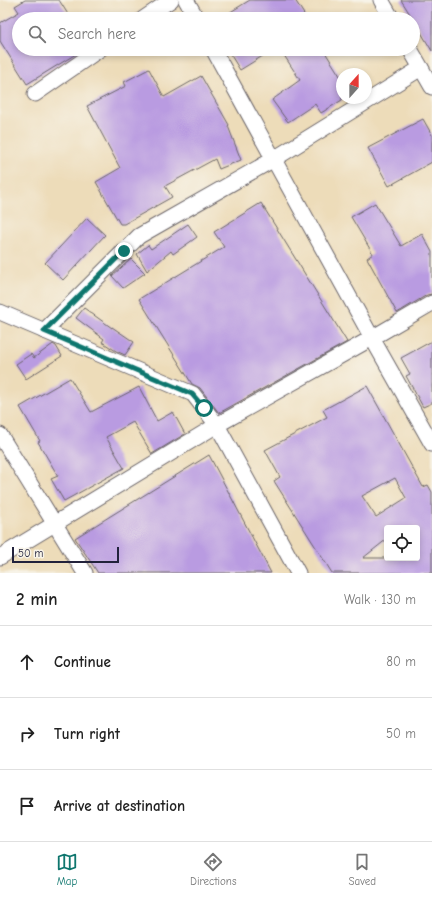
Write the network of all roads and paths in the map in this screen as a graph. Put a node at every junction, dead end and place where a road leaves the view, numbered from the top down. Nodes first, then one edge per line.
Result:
1 (171, 0) edge
2 (186, 0) edge
3 (381, 0) edge
4 (153, 12) edge
5 (193, 12) edge
6 (388, 12) edge
7 (90, 56) edge
8 (217, 56) edge
9 (414, 56) edge
10 (421, 68) junction
11 (432, 87) edge
12 (35, 94) dead end
13 (274, 159) junction
14 (432, 303) edge
15 (0, 312) edge
16 (44, 331) junction
17 (372, 338) junction
18 (217, 425) junction
19 (0, 435) edge
20 (432, 444) edge
21 (55, 525) junction
22 (0, 557) edge
23 (85, 573) edge
24 (298, 573) edge

1 - 4 street
2 - 5 street
3 - 6 street
7 - 12 street
8 - 13 street
9 - 10 street
10 - 11 street
10 - 13 street
13 - 16 street
13 - 17 street
14 - 17 street
15 - 16 street
16 - 18 street
17 - 18 street
17 - 20 street
18 - 21 street
18 - 24 street
19 - 21 street
21 - 22 street
21 - 23 street

